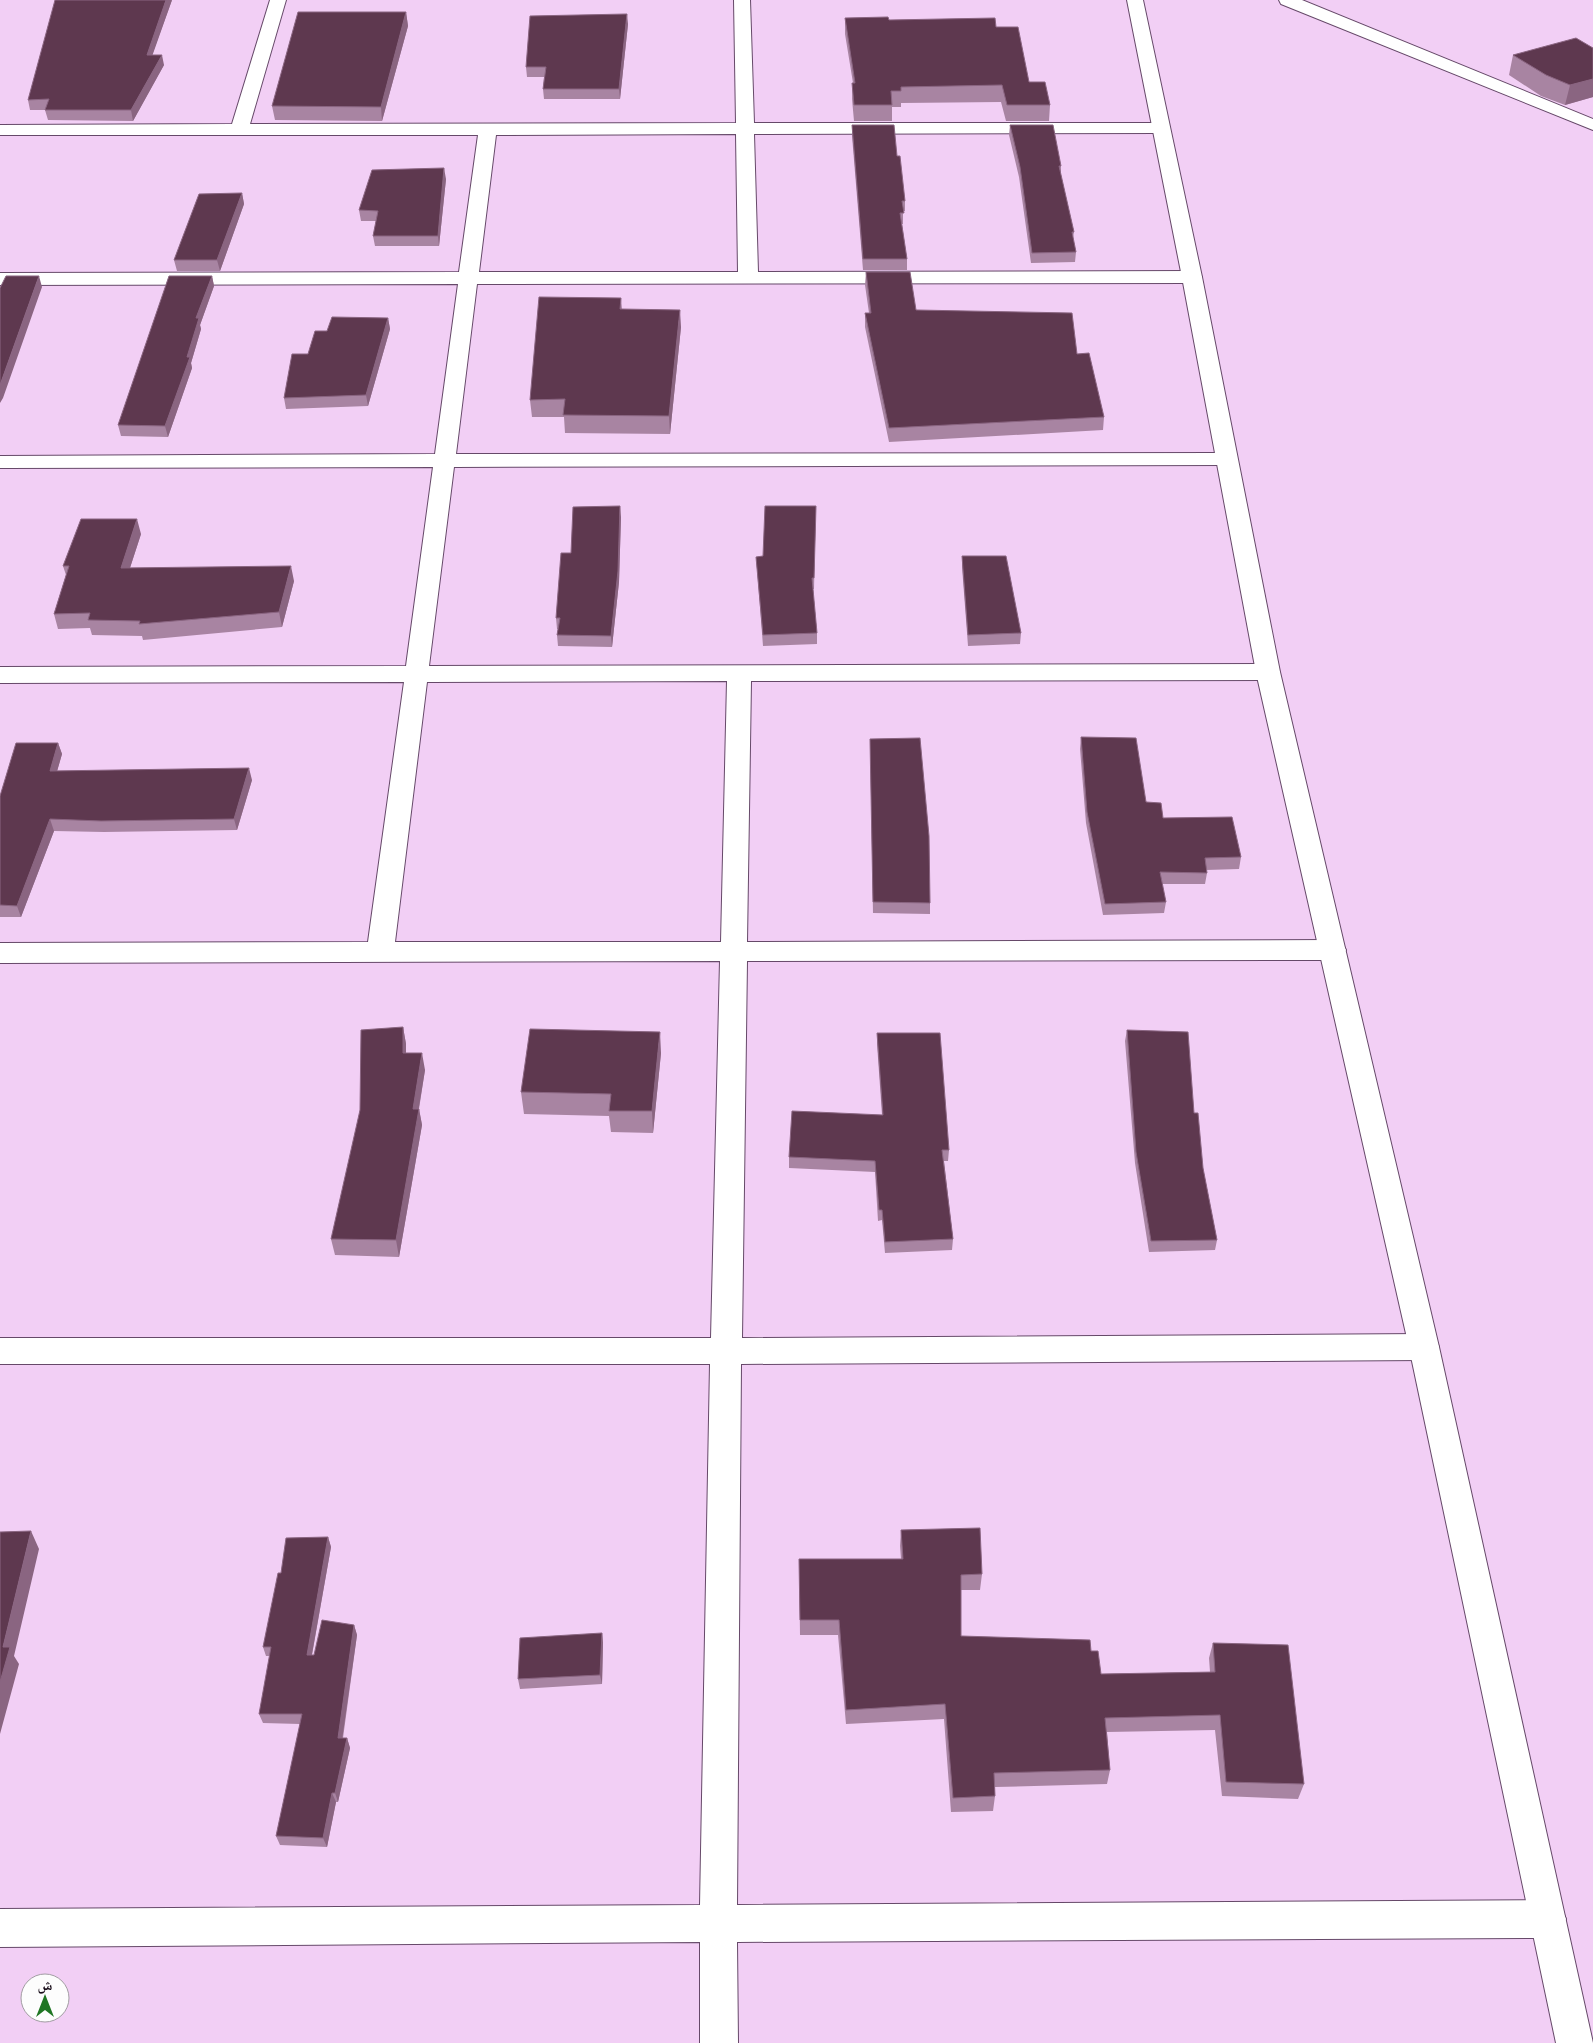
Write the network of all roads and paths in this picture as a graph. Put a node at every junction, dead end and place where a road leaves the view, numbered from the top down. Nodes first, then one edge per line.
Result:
1 (278, 0) edge
2 (742, 0) edge
3 (1135, 0) edge
4 (1287, 0) edge
5 (1593, 125) edge
6 (1161, 128) junction
7 (488, 129) junction
8 (746, 129) junction
9 (0, 130) edge
10 (239, 130) junction
11 (1192, 277) junction
12 (469, 278) junction
13 (748, 278) junction
14 (0, 279) edge
15 (1226, 460) junction
16 (445, 461) junction
17 (0, 462) edge
18 (1268, 672) junction
19 (740, 673) junction
20 (417, 674) junction
21 (0, 675) edge
22 (735, 950) junction
23 (1333, 950) junction
24 (380, 952) junction
25 (0, 953) edge
26 (1424, 1347) junction
27 (0, 1351) edge
28 (726, 1351) junction
29 (1547, 1919) junction
30 (718, 1924) junction
31 (0, 1928) edge
32 (719, 2043) edge
33 (1575, 2043) edge

1 - 10 street
2 - 8 street
3 - 6 street
4 - 5 street
6 - 8 street
6 - 11 street
7 - 8 street
7 - 10 street
7 - 12 street
8 - 13 street
9 - 10 street
11 - 13 street
11 - 15 street
12 - 13 street
12 - 14 street
12 - 16 street
15 - 16 street
15 - 18 street
16 - 17 street
16 - 20 street
18 - 19 street
18 - 23 street
19 - 20 street
19 - 22 street
20 - 21 street
20 - 24 street
22 - 23 street
22 - 24 street
22 - 28 street
23 - 26 street
24 - 25 street
26 - 28 street
26 - 29 street
27 - 28 street
28 - 30 street
29 - 30 street
29 - 33 street
30 - 31 street
30 - 32 street

